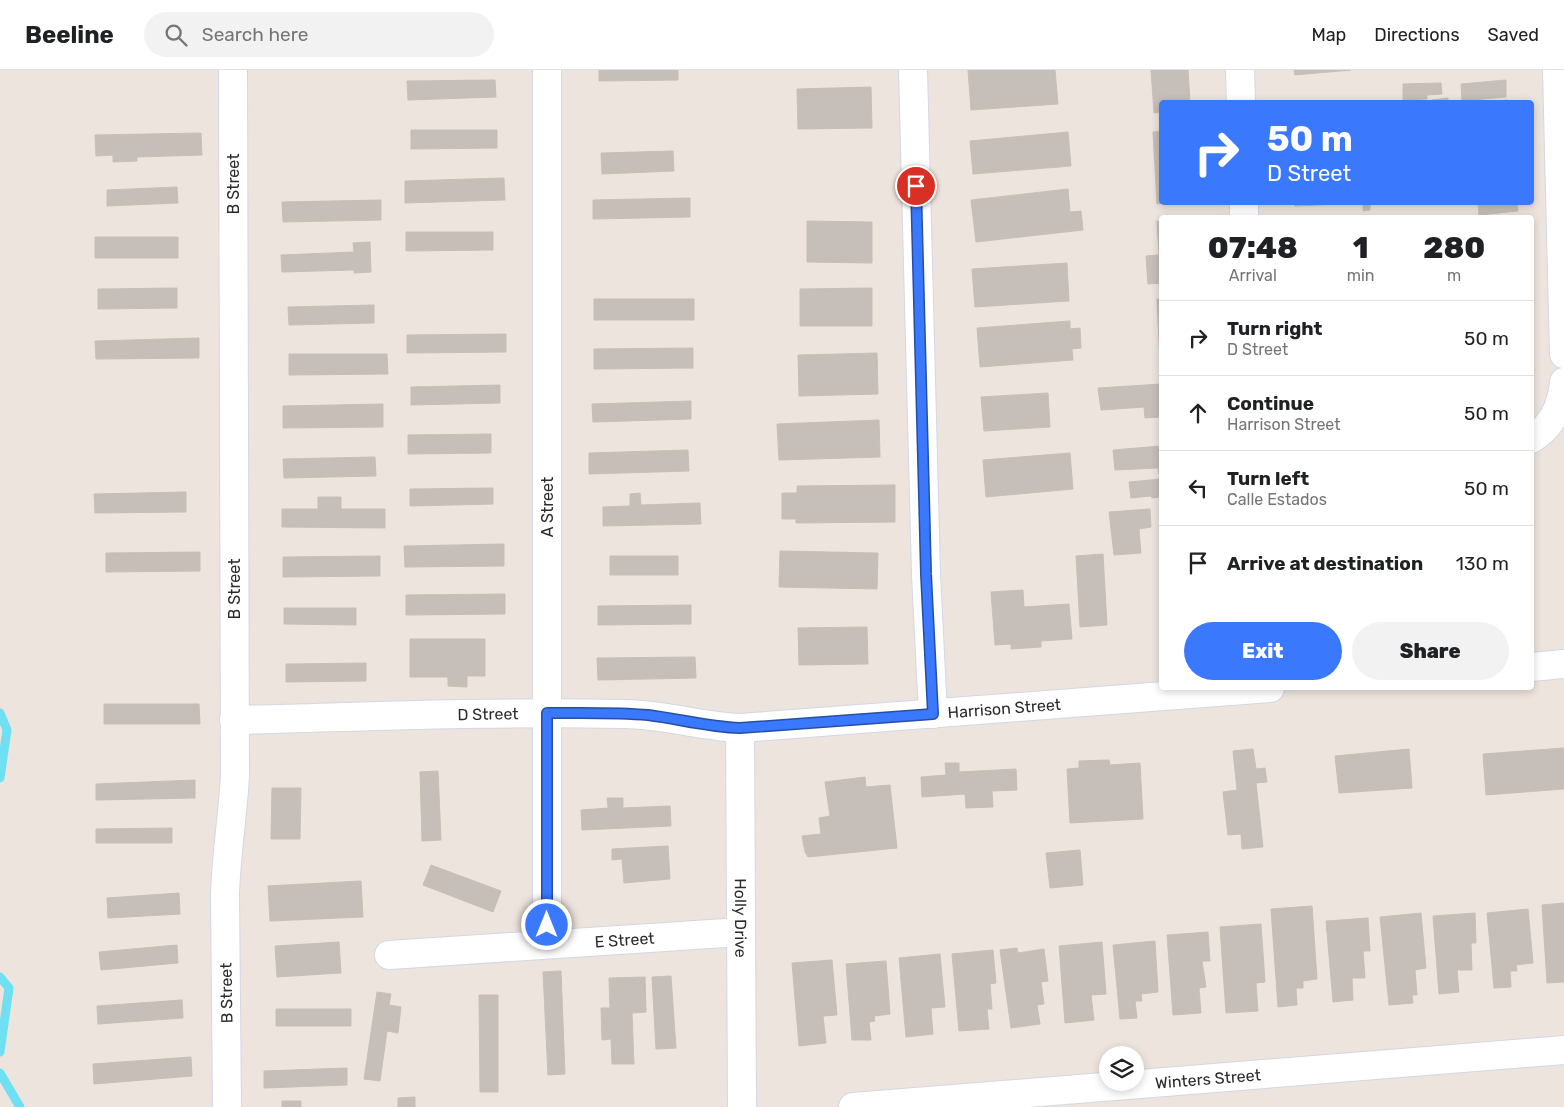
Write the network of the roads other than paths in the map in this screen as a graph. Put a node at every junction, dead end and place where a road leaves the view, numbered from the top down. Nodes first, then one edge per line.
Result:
1 (233, 70) edge
2 (547, 70) edge
3 (913, 70) edge
4 (1240, 70) edge
5 (1557, 70) edge
6 (1241, 100) edge
7 (1564, 354) edge
8 (1564, 382) edge
9 (1534, 438) edge
10 (1564, 664) edge
11 (1534, 667) edge
12 (1244, 690) edge
13 (547, 713) junction
14 (933, 714) junction
15 (234, 720) junction
16 (740, 728) junction
17 (741, 932) junction
18 (547, 944) junction
19 (389, 955) dead end
20 (1564, 1050) edge
21 (227, 1107) edge
22 (742, 1107) edge
23 (853, 1107) edge

1 - 15 street, B Street
2 - 13 street, A Street
3 - 14 street
4 - 6 street
5 - 7 street
8 - 9 street
10 - 11 street
12 - 14 street, Harrison Street
13 - 15 street, D Street
13 - 16 street, D Street
13 - 18 street, A Street
14 - 16 street, Harrison Street
15 - 21 street, B Street
16 - 17 street, Holly Drive
17 - 18 street, E Street
17 - 22 street, Holly Drive
18 - 19 street, E Street
20 - 23 street, Winters Street

